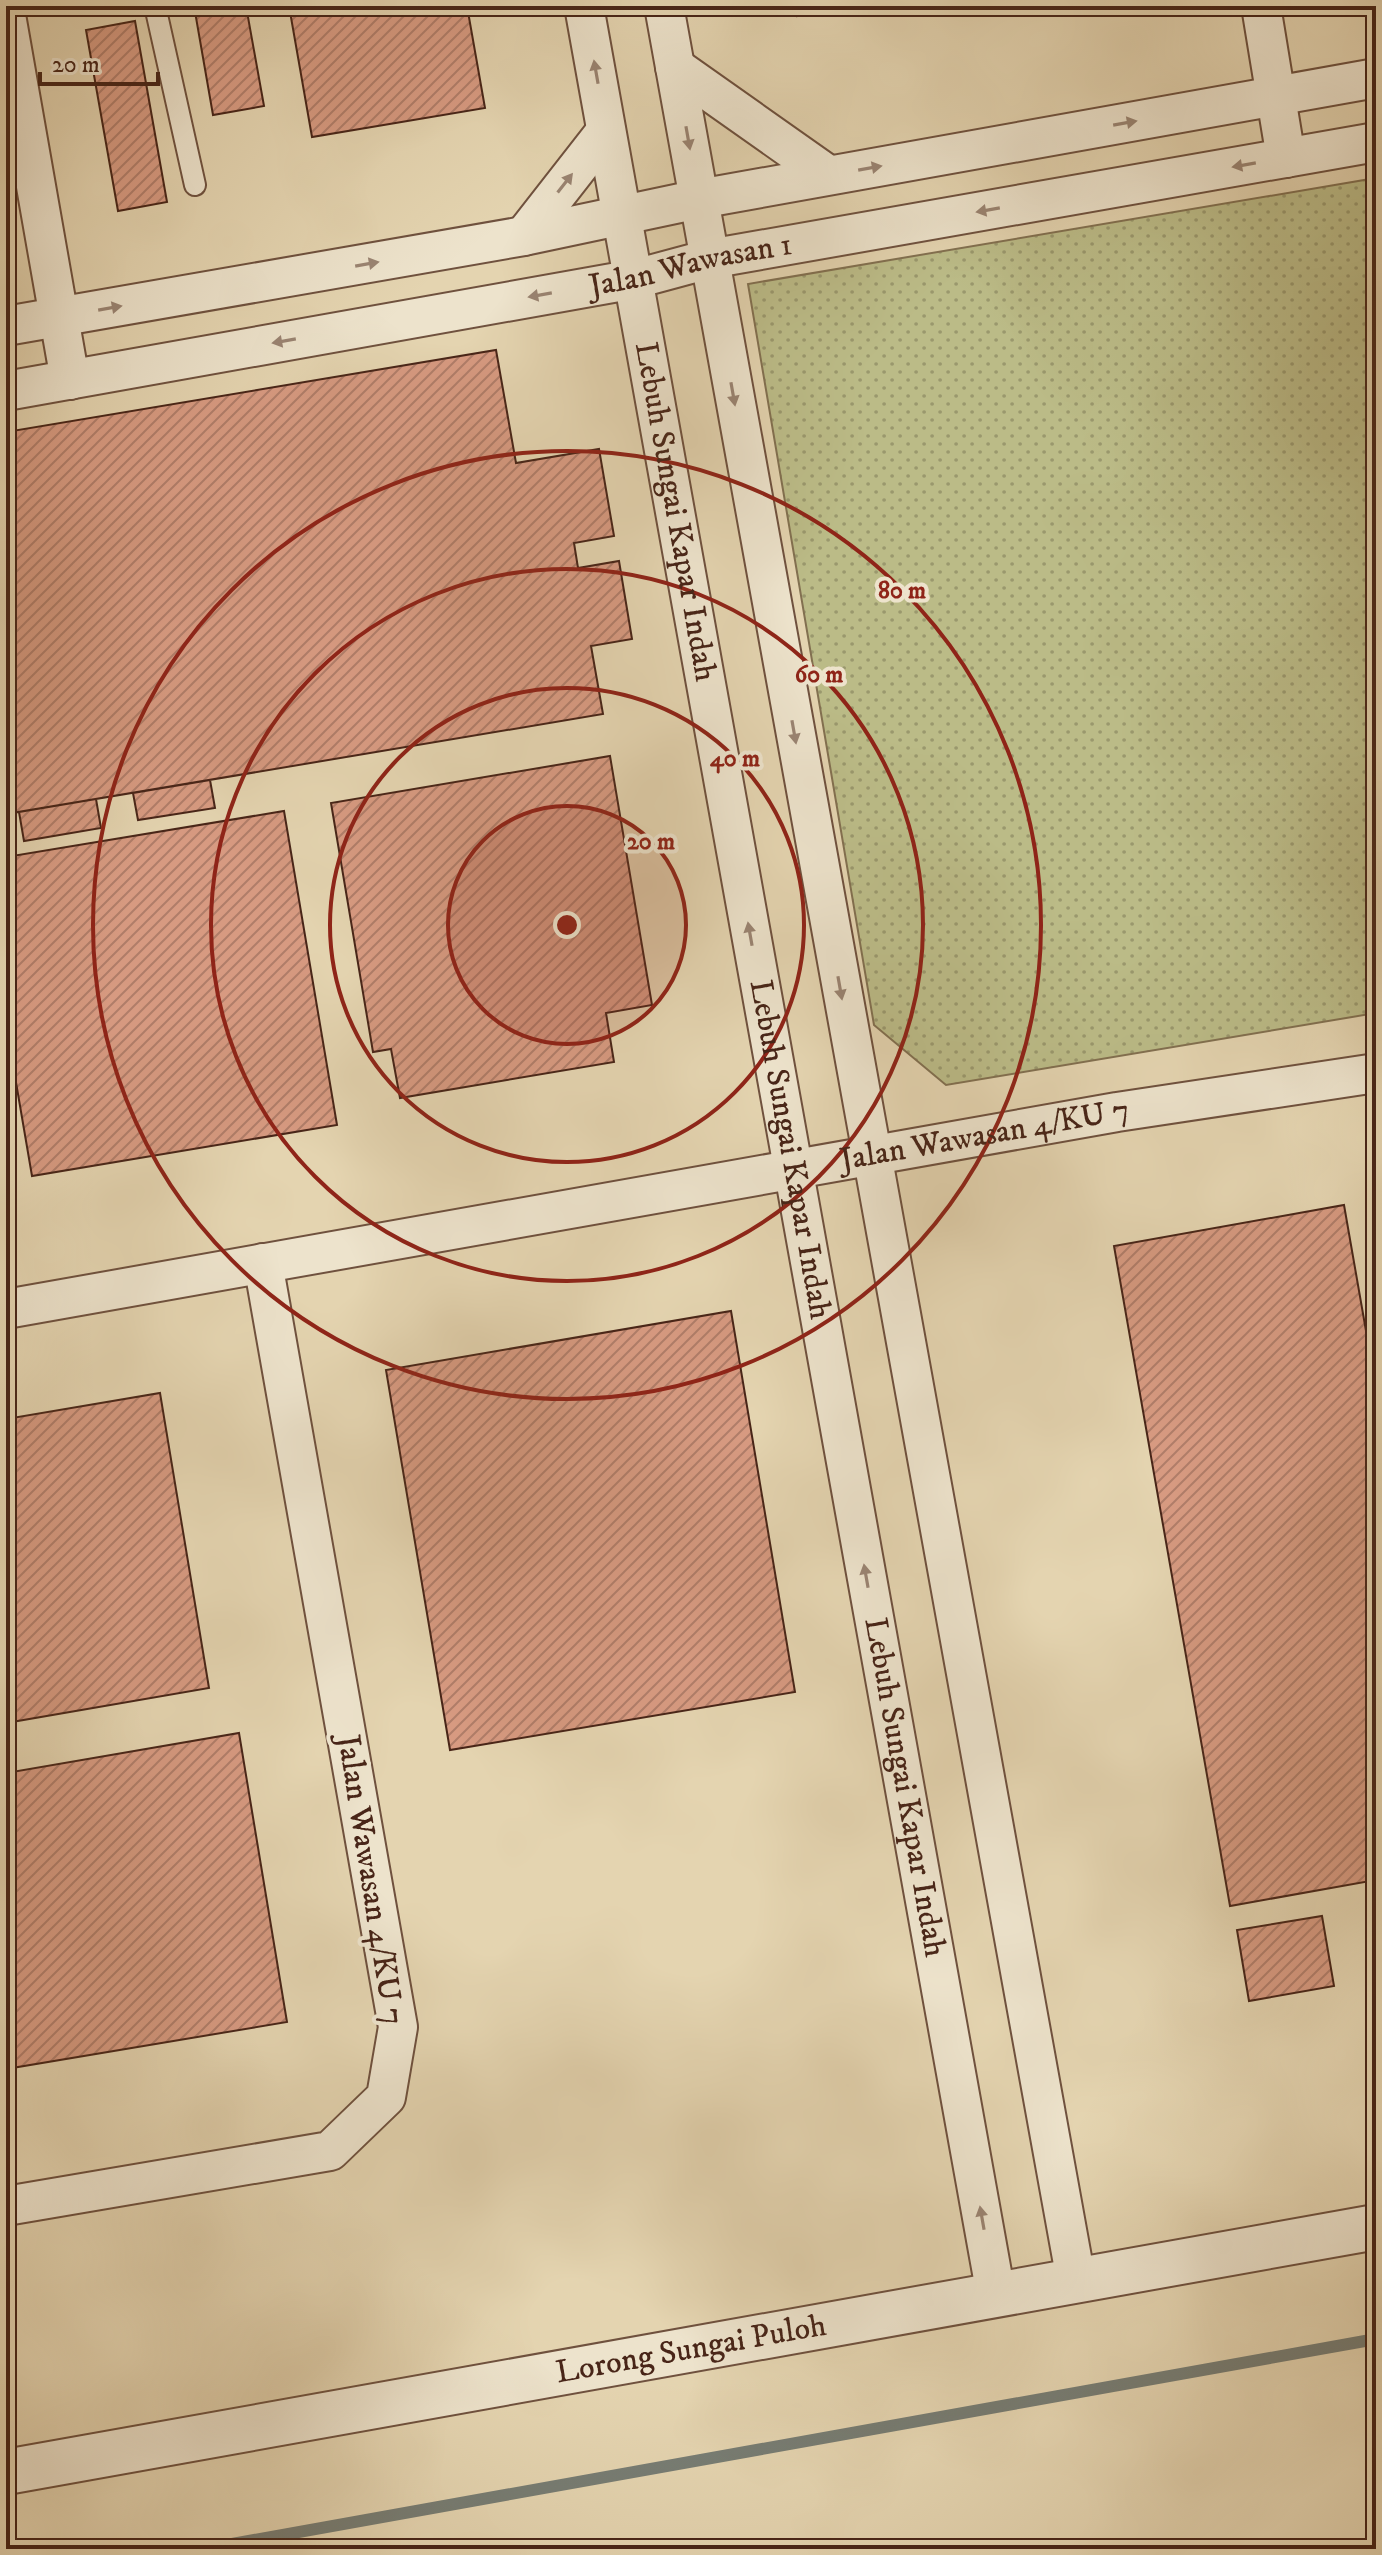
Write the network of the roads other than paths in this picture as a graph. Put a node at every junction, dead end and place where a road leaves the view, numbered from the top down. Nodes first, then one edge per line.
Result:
1 (155, 6) edge
2 (584, 6) edge
3 (664, 6) edge
4 (1261, 6) edge
5 (6, 15) edge
6 (675, 67) junction
7 (1376, 78) edge
8 (1277, 96) junction
9 (606, 131) junction
10 (1376, 142) edge
11 (1286, 158) junction
12 (828, 175) junction
13 (195, 185) dead end
14 (699, 199) junction
15 (623, 215) junction
16 (524, 236) junction
17 (709, 259) junction
18 (635, 279) junction
19 (60, 317) junction
20 (6, 326) edge
21 (70, 380) junction
22 (6, 391) edge
23 (1376, 1073) edge
24 (870, 1155) junction
25 (792, 1169) junction
26 (263, 1263) junction
27 (6, 1309) edge
28 (6, 2206) edge
29 (1376, 2227) edge
30 (1076, 2280) junction
31 (996, 2295) junction
32 (6, 2472) edge

1 - 13 lane
9 -> 2 street, Lebuh Sungai Kapar Indah
3 - 6 street
4 - 8 street
5 - 19 street
6 - 12 street
6 -> 14 street
7 - 8 street, Jalan Wawasan 1
8 - 11 street
12 -> 8 street, Jalan Wawasan 1
9 - 15 street, Lebuh Sungai Kapar Indah
16 -> 9 street
10 - 11 street, Jalan Wawasan 1
11 -> 17 street, Jalan Wawasan 1
12 - 14 street, Jalan Wawasan 1
14 - 15 street, Jalan Wawasan 1
14 - 17 street
15 - 16 street, Jalan Wawasan 1
15 - 18 street, Lebuh Sungai Kapar Indah
19 -> 16 street, Jalan Wawasan 1
17 - 18 street, Jalan Wawasan 1
17 -> 24 street
18 -> 21 street, Jalan Wawasan 1
25 -> 18 street, Lebuh Sungai Kapar Indah
19 - 20 street, Jalan Wawasan 1
19 - 21 street
21 - 22 street, Jalan Wawasan 1
23 - 24 street, Jalan Wawasan 4/KU 7
24 - 25 street, Jalan Wawasan 4/KU 7
24 - 30 street
25 - 26 street, Jalan Wawasan 4/KU 7
31 -> 25 street, Lebuh Sungai Kapar Indah
26 - 27 street, Jalan Wawasan 4/KU 7
26 - 28 street, Jalan Wawasan 4/KU 7
29 - 30 street, Lorong Sungai Puloh
30 - 31 street, Lorong Sungai Puloh
31 - 32 street, Lorong Sungai Puloh

